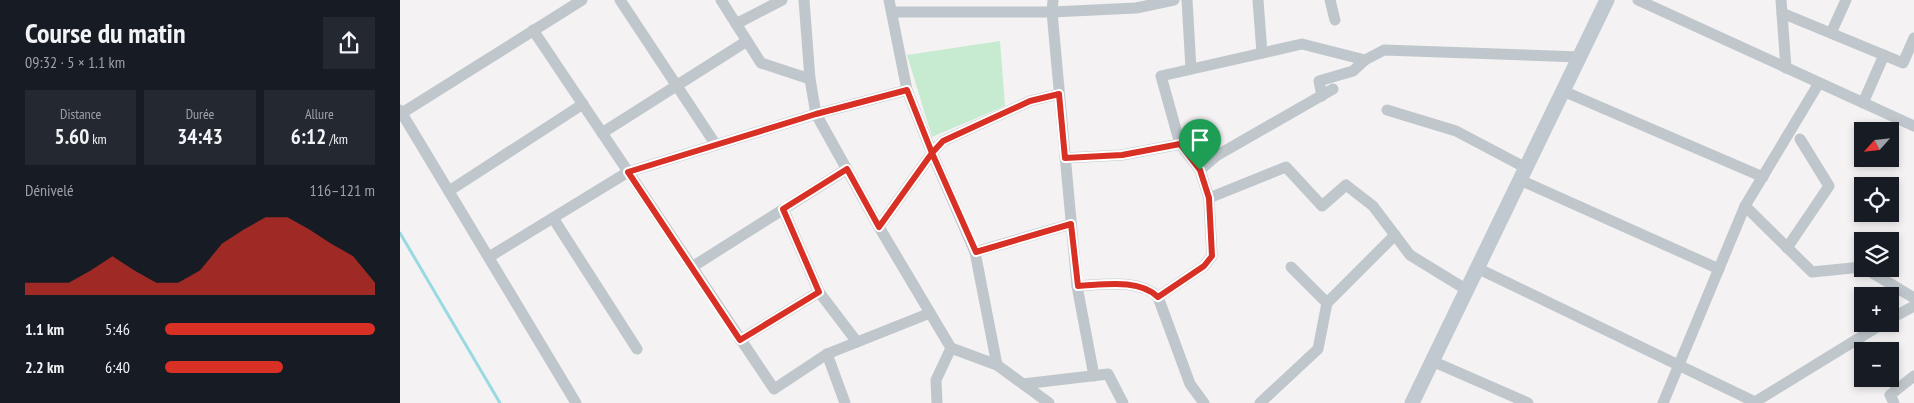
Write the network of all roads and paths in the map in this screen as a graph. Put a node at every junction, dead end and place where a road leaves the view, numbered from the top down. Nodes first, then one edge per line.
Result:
1 (620, 0) edge
2 (721, 0) edge
3 (782, 0) edge
4 (804, 0) edge
5 (889, 0) edge
6 (1174, 0) edge
7 (1187, 0) edge
8 (1258, 0) edge
9 (1330, 0) edge
10 (1607, 0) edge
11 (1638, 0) edge
12 (1781, 0) edge
13 (1846, 0) edge
14 (579, 1) edge
15 (1052, 6) edge
16 (892, 12) junction
17 (1782, 13) junction
18 (1335, 20) dead end
19 (736, 24) junction
20 (533, 30) junction
21 (1831, 33) junction
22 (1914, 38) edge
23 (747, 41) junction
24 (1262, 53) junction
25 (1884, 55) junction
26 (1580, 57) junction
27 (1365, 60) junction
28 (1786, 68) junction
29 (1191, 69) junction
30 (810, 79) junction
31 (1819, 83) junction
32 (677, 85) junction
33 (1333, 89) dead end
34 (907, 90) junction
35 (1563, 91) junction
36 (1059, 94) junction
37 (1322, 96) junction
38 (1863, 103) junction
39 (583, 104) junction
40 (1387, 110) dead end
41 (401, 111) edge
42 (816, 114) junction
43 (1914, 126) edge
44 (602, 133) junction
45 (1800, 139) dead end
46 (1180, 144) junction
47 (716, 145) junction
48 (932, 153) junction
49 (1065, 158) junction
50 (847, 169) junction
51 (1200, 170) junction
52 (628, 172) junction
53 (1523, 174) junction
54 (1763, 177) junction
55 (449, 191) junction
56 (1209, 198) junction
57 (1745, 206) junction
58 (783, 209) junction
59 (553, 218) junction
60 (1071, 224) junction
61 (879, 227) junction
62 (1395, 235) junction
63 (1787, 248) junction
64 (976, 252) junction
65 (489, 257) junction
66 (692, 267) junction
67 (1291, 267) dead end
68 (1477, 268) junction
69 (1719, 269) junction
70 (1854, 270) edge
71 (1880, 277) edge
72 (1078, 286) junction
73 (1467, 290) junction
74 (819, 292) junction
75 (1158, 297) junction
76 (1914, 298) edge
77 (1327, 303) junction
78 (1914, 306) edge
79 (930, 313) junction
80 (1899, 314) edge
81 (1869, 332) edge
82 (740, 340) junction
83 (857, 342) junction
84 (951, 348) junction
85 (637, 349) dead end
86 (827, 354) junction
87 (1432, 361) junction
88 (998, 365) junction
89 (1678, 365) junction
90 (1094, 376) junction
91 (1914, 376) edge
92 (1023, 384) junction
93 (1752, 402) edge
94 (576, 403) edge
95 (845, 403) edge
96 (936, 403) edge
97 (1049, 403) edge
98 (1123, 403) edge
99 (1204, 403) edge
100 (1260, 403) edge
101 (1412, 403) edge
102 (1528, 403) edge
103 (1662, 403) edge
104 (1894, 403) edge

1 - 32 street
2 - 19 street
3 - 19 street
4 - 30 street
5 - 16 street
6 - 15 street
7 - 29 street
8 - 24 street
9 - 18 street
10 - 26 main road
11 - 28 street
12 - 17 street
13 - 21 street
14 - 20 street
15 - 16 street
15 - 36 street
16 - 34 street
17 - 21 street
17 - 28 street
19 - 23 street
20 - 39 street
20 - 41 street
21 - 25 street
22 - 25 street
23 - 30 street
23 - 32 street
24 - 27 street
24 - 29 street
25 - 38 street
26 - 27 street
26 - 35 main road
27 - 37 street
28 - 31 street
29 - 46 street
30 - 42 street
31 - 38 street
31 - 54 street
32 - 44 street
32 - 47 street
33 - 37 street
34 - 42 street
34 - 48 street
35 - 53 main road
35 - 54 street
36 - 48 street
36 - 49 street
37 - 51 street
38 - 43 street
39 - 44 street
39 - 55 street
40 - 53 street
41 - 55 street
42 - 47 street
42 - 50 street
44 - 52 street
45 - 63 street
46 - 49 street
46 - 51 street
47 - 52 street
48 - 61 street
48 - 64 street
49 - 60 street
50 - 58 street
50 - 61 street
51 - 56 street
52 - 59 street
52 - 66 street
53 - 68 main road
53 - 69 street
54 - 57 street
55 - 65 street
56 - 62 street
56 - 75 street
57 - 63 street
57 - 69 street
58 - 66 street
58 - 74 street
59 - 65 street
59 - 85 street
60 - 64 street
60 - 72 street
61 - 79 street
62 - 73 street
62 - 77 street
63 - 70 street
64 - 88 street
65 - 94 street
66 - 82 street
67 - 77 street
68 - 73 main road
68 - 89 street
69 - 89 street
71 - 76 street
72 - 75 street
72 - 90 street
73 - 87 main road
74 - 82 street
74 - 83 street
75 - 99 street
77 - 100 street
78 - 80 street
79 - 83 street
79 - 84 street
81 - 93 street
82 - 86 street
83 - 86 street
84 - 88 street
84 - 96 street
86 - 95 street
87 - 101 main road
87 - 102 street
88 - 92 street
89 - 93 street
89 - 103 street
90 - 92 street
90 - 98 street
91 - 104 street
92 - 97 street

